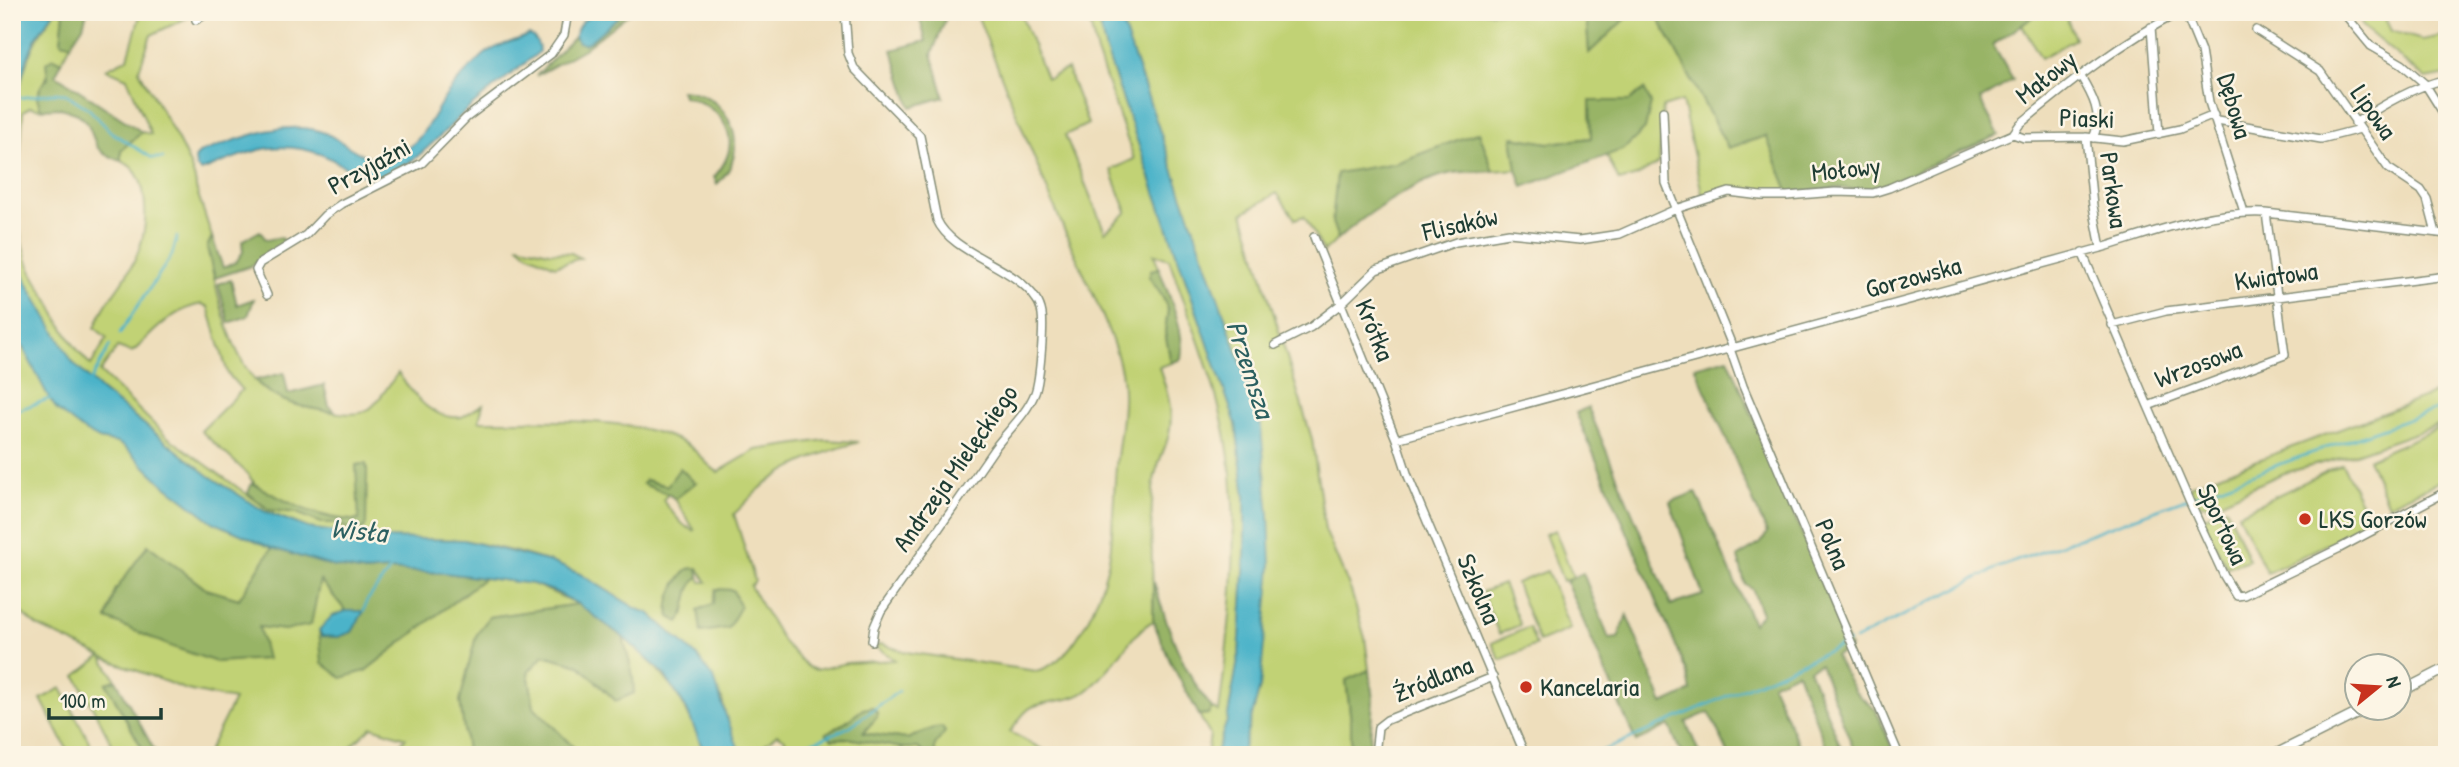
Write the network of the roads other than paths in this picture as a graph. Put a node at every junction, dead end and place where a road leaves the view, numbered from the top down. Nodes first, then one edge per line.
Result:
1 (209, 12) edge
2 (568, 12) edge
3 (845, 12) edge
4 (2182, 12) edge
5 (2343, 12) edge
6 (195, 20) dead end
7 (2151, 27) junction
8 (2256, 30) dead end
9 (2080, 75) junction
10 (2447, 79) edge
11 (2425, 84) junction
12 (1663, 111) dead end
13 (2216, 118) junction
14 (2447, 119) edge
15 (2357, 126) junction
16 (2013, 134) junction
17 (2160, 134) junction
18 (2090, 138) junction
19 (1676, 209) junction
20 (2244, 212) junction
21 (2266, 213) junction
22 (2436, 233) junction
23 (2447, 234) edge
24 (1314, 237) dead end
25 (2101, 248) junction
26 (2082, 252) junction
27 (2447, 276) edge
28 (267, 295) dead end
29 (2277, 297) junction
30 (1342, 303) junction
31 (2112, 325) junction
32 (1275, 345) dead end
33 (1731, 348) junction
34 (2148, 406) junction
35 (1396, 439) junction
36 (2447, 491) edge
37 (872, 641) dead end
38 (2447, 668) edge
39 (1493, 677) junction
40 (2414, 684) edge
41 (2344, 720) edge
42 (1375, 755) edge
43 (1525, 755) edge
44 (1899, 755) edge
45 (2274, 755) edge

1 - 6 street
2 - 28 street, Przyjaźni
3 - 37 street, Andrzeja Mielęckiego
4 - 7 street, Małowy
4 - 13 street, Dębowa
5 - 11 street
7 - 9 street, Małowy
7 - 17 street
8 - 15 street, Lipowa
9 - 16 street, Małowy
9 - 18 street, Parkowa
10 - 11 street, Piaski
11 - 14 street
11 - 15 street, Piaski
12 - 19 street, Polna
13 - 15 street, Piaski
13 - 17 street, Piaski
13 - 20 street, Dębowa
15 - 22 street, Lipowa
16 - 18 street, Piaski
16 - 19 street, Mołowy
17 - 18 street, Piaski
18 - 25 street, Parkowa
19 - 30 street, Flisaków
19 - 33 street, Polna
20 - 21 street, Gorzowska
20 - 25 street, Gorzowska
21 - 22 street, Gorzowska
21 - 29 street, Wrzosowa
22 - 23 street, Gorzowska
24 - 30 street, Krótka
25 - 26 street, Gorzowska
26 - 31 street, Wrzosowa
26 - 33 street, Gorzowska
27 - 29 street, Kwiatowa
29 - 31 street, Kwiatowa
29 - 34 street, Wrzosowa
30 - 32 street, Flisaków
30 - 35 street, Krótka
31 - 34 street, Wrzosowa
33 - 35 street, Gorzowska
33 - 44 street, Polna
34 - 36 street, Sportowa
35 - 39 street, Szkolna
38 - 40 street
39 - 42 street, Źródlana
39 - 43 street, Szkolna
41 - 45 street

